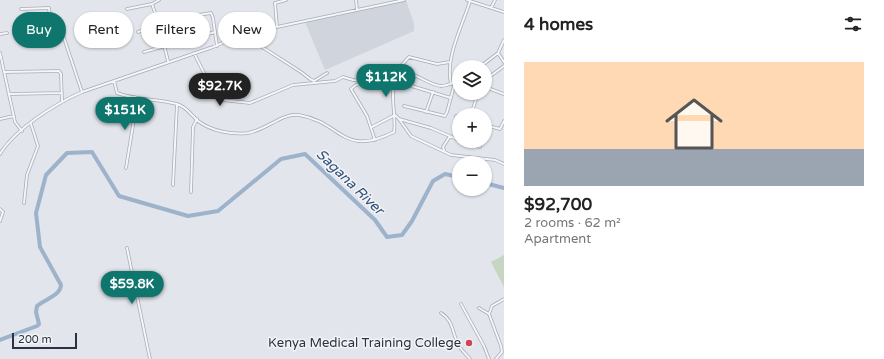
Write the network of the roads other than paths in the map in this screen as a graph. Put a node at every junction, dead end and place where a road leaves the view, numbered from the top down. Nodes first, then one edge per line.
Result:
1 (159, 0) edge
2 (286, 0) edge
3 (356, 0) edge
4 (404, 0) edge
5 (468, 0) edge
6 (495, 0) edge
7 (399, 1) edge
8 (152, 4) junction
9 (21, 8) dead end
10 (491, 8) junction
11 (127, 9) dead end
12 (357, 10) junction
13 (49, 12) edge
14 (155, 12) edge
15 (210, 12) edge
16 (504, 12) edge
17 (277, 27) joint
18 (141, 31) edge
19 (138, 32) dead end
20 (215, 32) junction
21 (7, 33) dead end
22 (210, 33) edge
23 (0, 34) edge
24 (504, 40) edge
25 (66, 42) edge
26 (217, 46) joint
27 (160, 48) edge
28 (164, 48) edge
29 (264, 48) edge
30 (144, 52) dead end
31 (0, 53) edge
32 (194, 53) junction
33 (498, 53) junction
34 (489, 60) edge
35 (168, 62) junction
36 (450, 62) junction
37 (504, 62) edge
38 (504, 66) edge
39 (5, 72) junction
40 (403, 72) junction
41 (327, 73) dead end
42 (492, 74) edge
43 (114, 81) junction
44 (370, 81) junction
45 (395, 81) junction
46 (452, 84) joint
47 (492, 90) edge
48 (504, 90) edge
49 (82, 92) junction
50 (433, 92) junction
51 (62, 93) junction
52 (503, 93) edge
53 (9, 94) junction
54 (452, 94) edge
55 (135, 98) junction
56 (451, 98) junction
57 (62, 101) junction
58 (177, 104) junction
59 (404, 106) dead end
60 (426, 112) junction
61 (14, 116) junction
62 (395, 116) junction
63 (0, 119) edge
64 (197, 119) junction
65 (399, 119) junction
66 (504, 121) edge
67 (31, 124) junction
68 (372, 127) junction
69 (492, 127) edge
70 (22, 131) junction
71 (450, 136) joint
72 (375, 140) junction
73 (444, 150) junction
74 (0, 153) edge
75 (504, 164) edge
76 (126, 168) dead end
77 (173, 185) dead end
78 (191, 192) dead end
79 (24, 203) dead end
80 (0, 209) edge
81 (0, 221) edge
82 (127, 248) dead end
83 (504, 299) edge
84 (461, 304) dead end
85 (479, 308) dead end
86 (441, 314) dead end
87 (489, 314) junction
88 (150, 359) edge
89 (470, 359) edge
90 (489, 359) edge
91 (496, 359) edge

1 - 8 street
2 - 17 street
3 - 12 street
4 - 7 street
5 - 10 street
5 - 36 street
6 - 10 street
7 - 12 street
8 - 11 street
8 - 14 street
9 - 13 street
10 - 16 street
12 - 17 street
15 - 20 street
18 - 19 street
20 - 22 street
20 - 26 street
21 - 23 street
24 - 33 street
25 - 49 street
26 - 32 street
27 - 30 street
28 - 35 street
29 - 41 street
31 - 39 street
32 - 35 street
32 - 44 street
33 - 34 street
33 - 37 street
35 - 43 street
36 - 40 street
36 - 46 street
38 - 42 street
39 - 51 street
39 - 53 street
40 - 45 street
40 - 46 street
43 - 49 street
43 - 55 street
44 - 45 street
44 - 68 street
45 - 50 street
45 - 62 street
47 - 52 street
48 - 52 street
49 - 57 street
50 - 56 street
50 - 60 street
51 - 53 street
51 - 57 street
53 - 61 street
54 - 56 street
55 - 58 street
55 - 76 street
56 - 60 street
57 - 67 street
58 - 64 street
58 - 77 street
59 - 60 street
61 - 63 street
61 - 70 street
62 - 65 street
62 - 68 street
62 - 72 street
64 - 72 street
64 - 78 street
65 - 71 street
65 - 73 street
66 - 69 street
67 - 70 street
67 - 79 street
68 - 72 street
70 - 74 street
71 - 73 street
73 - 75 street
80 - 81 street
82 - 88 street
83 - 87 street
84 - 90 street
85 - 87 street
86 - 89 street
87 - 91 street

